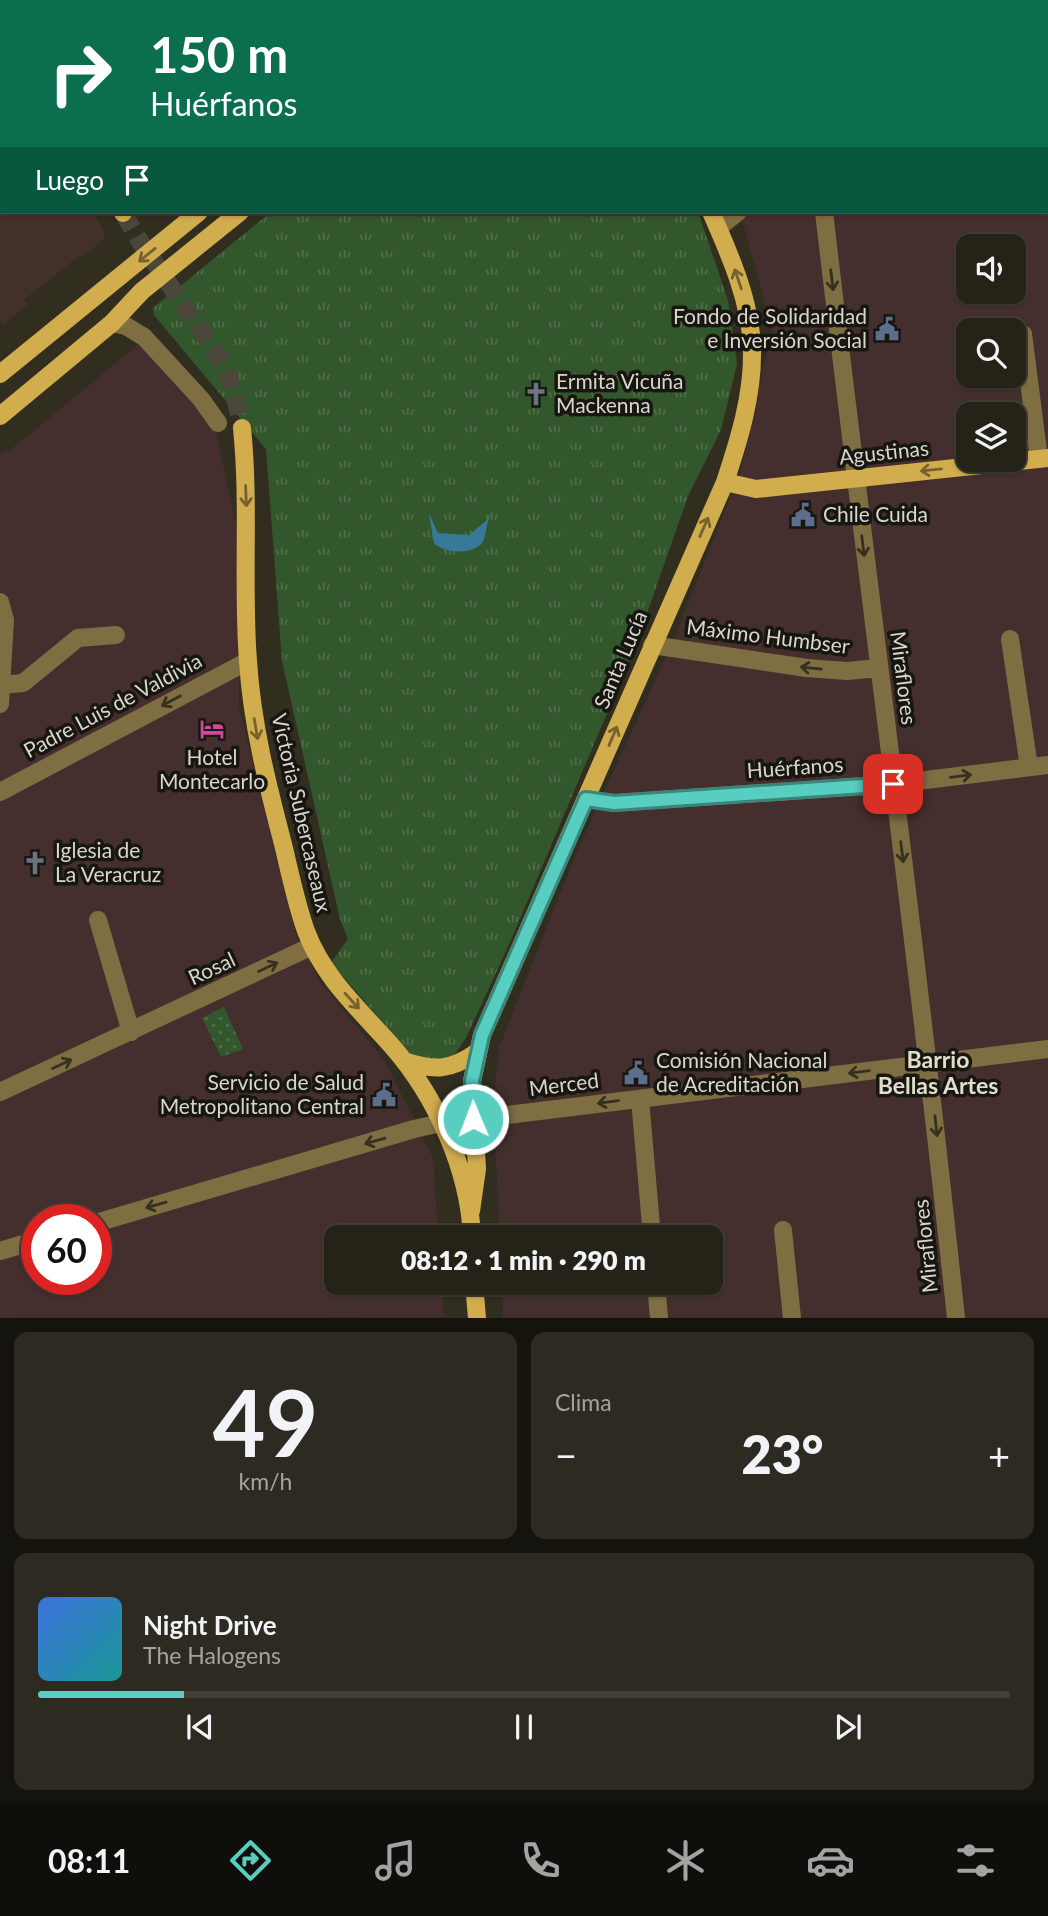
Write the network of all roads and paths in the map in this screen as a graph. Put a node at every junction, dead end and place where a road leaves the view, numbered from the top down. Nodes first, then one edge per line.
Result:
1 (197, 214) edge
2 (238, 214) edge
3 (732, 214) edge
4 (824, 214) edge
5 (714, 220) edge
6 (112, 323) junction
7 (1026, 353) edge
8 (0, 374) edge
9 (0, 416) edge
10 (218, 423) dead end
11 (242, 428) tunnel mouth
12 (1043, 459) edge
13 (855, 478) junction
14 (725, 482) junction
15 (0, 602) edge
16 (116, 635) dead end
17 (1010, 639) dead end
18 (652, 645) junction
19 (248, 661) junction
20 (879, 668) junction
21 (1, 685) edge
22 (0, 704) edge
23 (1048, 765) edge
24 (1028, 767) junction
25 (893, 784) junction
26 (0, 792) edge
27 (586, 799) junction
28 (98, 920) dead end
29 (312, 946) junction
30 (131, 1032) junction
31 (1048, 1049) edge
32 (477, 1052) junction
33 (404, 1061) junction
34 (929, 1064) junction
35 (0, 1092) edge
36 (640, 1098) junction
37 (473, 1119) junction
38 (441, 1123) junction
39 (471, 1211) junction
40 (112, 1218) edge
41 (472, 1225) edge
42 (651, 1225) edge
43 (783, 1230) dead end
44 (21, 1245) edge
45 (0, 1251) edge
46 (475, 1295) edge
47 (657, 1295) edge
48 (477, 1318) edge
49 (659, 1318) edge
50 (792, 1318) edge
51 (956, 1318) edge

1 -> 8 main road
2 - 6 main road
3 - 5 street
4 -> 13 street, Miraflores
14 -> 5 main road, Santa Lucía
6 - 9 main road
6 - 10 street
7 - 12 street
11 -> 19 main road, Victoria Subercaseaux
12 -> 13 main road, Agustinas
13 - 14 main road, Agustinas
13 -> 20 street, Miraflores
18 -> 14 main road, Santa Lucía
15 - 21 street
16 - 21 street
17 - 24 street
20 -> 18 street, Máximo Humbser
27 -> 18 main road, Santa Lucía
19 -> 26 street, Padre Luis de Valdivia
19 -> 29 main road, Victoria Subercaseaux
20 - 25 street, Miraflores
21 - 22 street
23 - 24 street, Huérfanos
25 -> 24 street, Huérfanos
25 - 27 street, Huérfanos
25 -> 34 street, Miraflores
27 - 32 main road, Santa Lucía
28 - 30 street
30 -> 29 street, Rosal
29 -> 33 main road, Victoria Subercaseaux
35 -> 30 street, Rosal
31 - 34 street, Merced
32 - 33 main road
32 - 37 main road, Santa Lucía
33 - 38 main road, Victoria Subercaseaux
34 -> 36 street, Merced
34 -> 51 street, Miraflores
36 -> 37 street, Merced
36 - 42 street
37 - 38 street, Merced
37 - 39 main road, Santa Lucía
38 - 39 main road, Victoria Subercaseaux
38 -> 40 street, Merced
39 - 41 main road
43 - 50 street
44 - 45 street
46 - 48 main road
47 - 49 street

